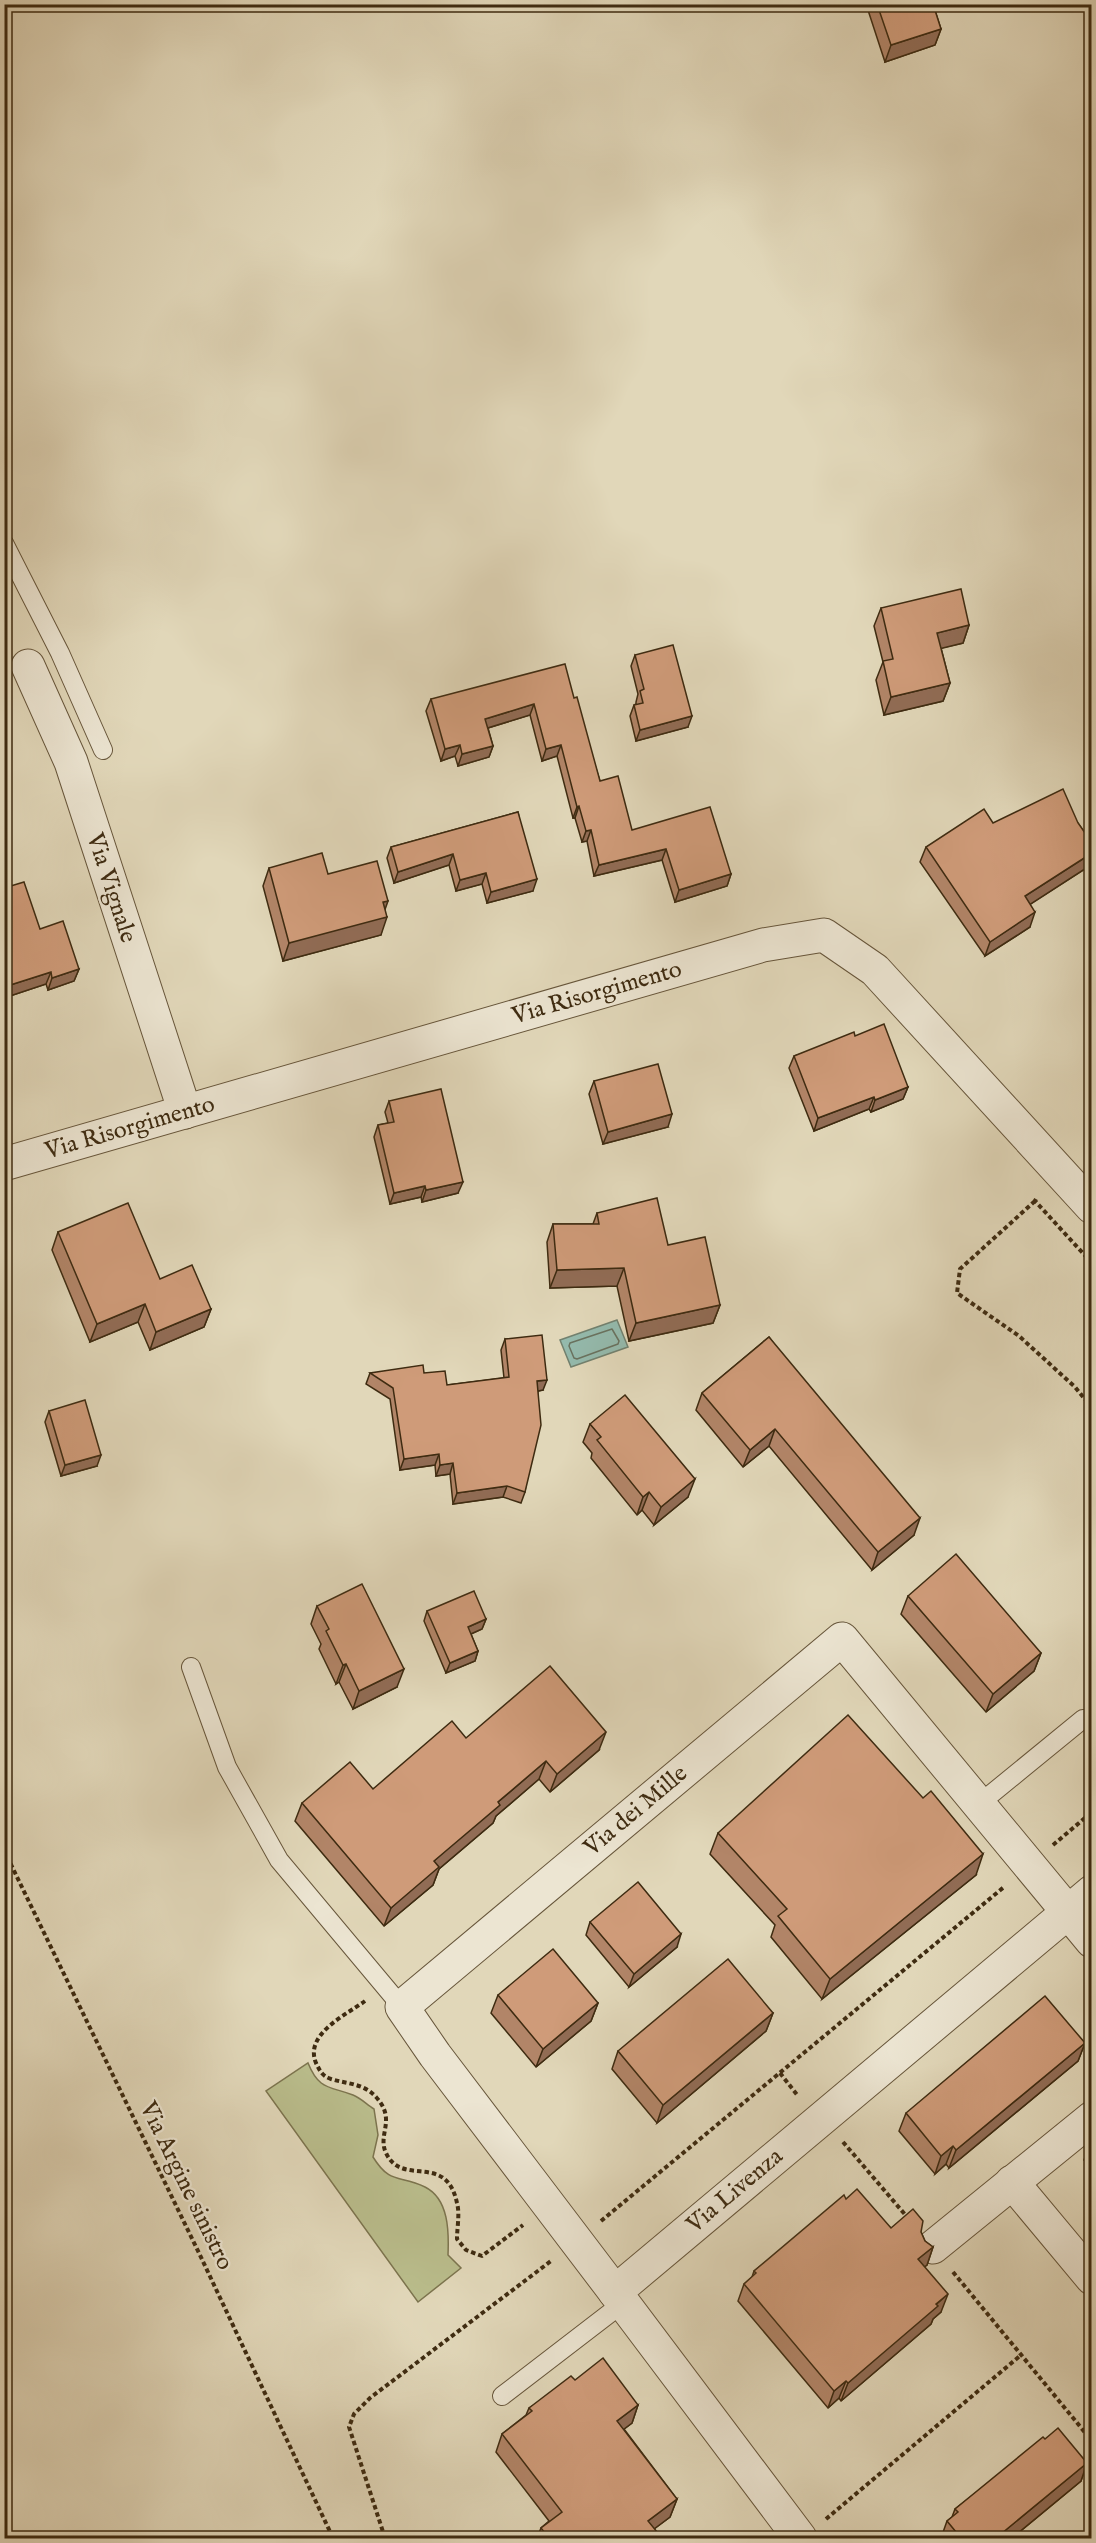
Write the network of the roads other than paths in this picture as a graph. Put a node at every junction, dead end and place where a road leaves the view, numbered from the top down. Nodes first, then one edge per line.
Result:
1 (4, 543) edge
2 (28, 666) dead end
3 (103, 750) dead end
4 (185, 1112) junction
5 (4, 1164) edge
6 (1092, 1207) edge
7 (191, 1667) dead end
8 (1083, 1719) dead end
9 (979, 1804) junction
10 (1079, 1902) edge
11 (1092, 1941) edge
12 (393, 1996) junction
13 (1092, 2118) edge
14 (1012, 2182) junction
15 (933, 2247) edge
16 (1092, 2278) edge
17 (619, 2297) junction
18 (502, 2396) dead end
19 (811, 2531) edge

1 - 3 lane
2 - 4 street, Via Vignale
4 - 5 street, Via Risorgimento
4 - 6 street, Via Risorgimento
7 - 12 lane
8 - 9 lane
9 - 10 street, Via dei Mille
9 - 12 street, Via dei Mille
10 - 11 street, Via dei Mille
10 - 17 street, Via Livenza
12 - 17 street
13 - 14 street
14 - 15 street
14 - 16 street
17 - 18 lane
17 - 19 street

